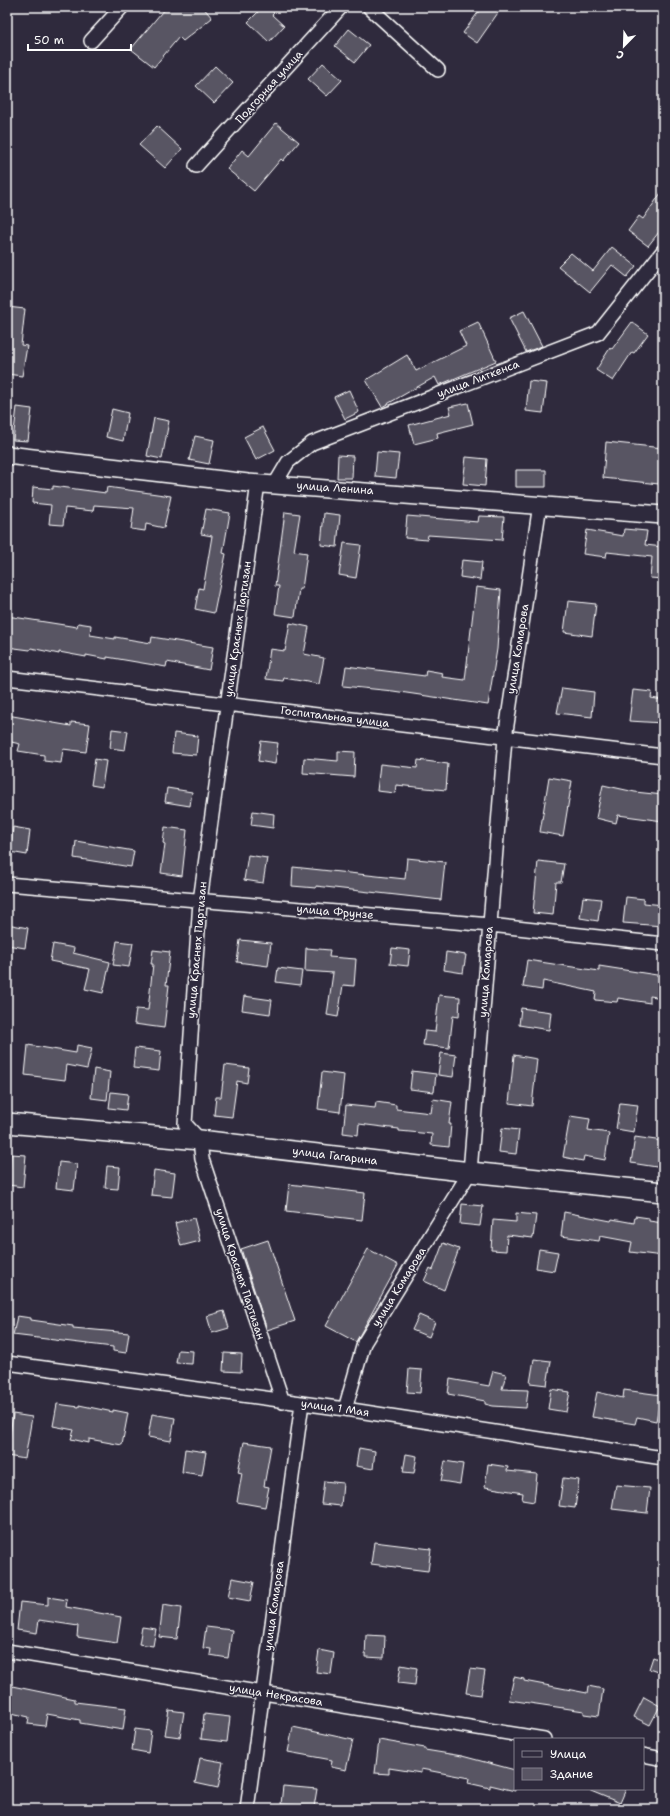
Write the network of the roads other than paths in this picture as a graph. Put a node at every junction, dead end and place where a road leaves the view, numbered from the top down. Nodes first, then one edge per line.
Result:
1 (122, 7) edge
2 (341, 7) edge
3 (369, 7) edge
4 (91, 41) dead end
5 (438, 70) dead end
6 (196, 166) dead end
7 (663, 251) edge
8 (7, 456) edge
9 (258, 483) junction
10 (275, 484) junction
11 (540, 504) junction
12 (663, 515) edge
13 (7, 678) edge
14 (228, 705) junction
15 (504, 738) junction
16 (663, 756) edge
17 (7, 884) edge
18 (200, 901) junction
19 (490, 925) junction
20 (663, 944) edge
21 (7, 1123) edge
22 (200, 1140) junction
23 (470, 1172) junction
24 (663, 1192) edge
25 (7, 1363) edge
26 (283, 1402) junction
27 (302, 1403) junction
28 (345, 1409) junction
29 (663, 1458) edge
30 (7, 1651) edge
31 (262, 1693) junction
32 (538, 1738) edge
33 (644, 1755) edge
34 (663, 1758) edge
35 (247, 1809) edge

1 - 4 street
2 - 6 street, Подгорная улица
3 - 5 street
7 - 10 street, улица Литкенса
8 - 9 street, улица Ленина
9 - 10 street, улица Ленина
9 - 14 street, улица Красных Партизан
10 - 11 street, улица Ленина
11 - 12 street, улица Ленина
11 - 15 street, улица Комарова
13 - 14 street, Госпитальная улица
14 - 15 street, Госпитальная улица
14 - 18 street, улица Красных Партизан
15 - 16 street, Госпитальная улица
15 - 19 street, улица Комарова
17 - 18 street, улица Фрунзе
18 - 19 street, улица Фрунзе
18 - 22 street, улица Красных Партизан
19 - 20 street, улица Фрунзе
19 - 23 street, улица Комарова
21 - 22 main road, улица Гагарина
22 - 23 main road, улица Гагарина
22 - 26 street, улица Красных Партизан
23 - 24 main road, улица Гагарина
23 - 28 street, улица Комарова
25 - 26 street, улица 1 Мая
26 - 27 street, улица 1 Мая
27 - 28 street, улица 1 Мая
27 - 31 street, улица Комарова
28 - 29 street, улица 1 Мая
30 - 31 street, улица Некрасова
31 - 32 street, улица Некрасова
31 - 35 street, улица Комарова
33 - 34 street

